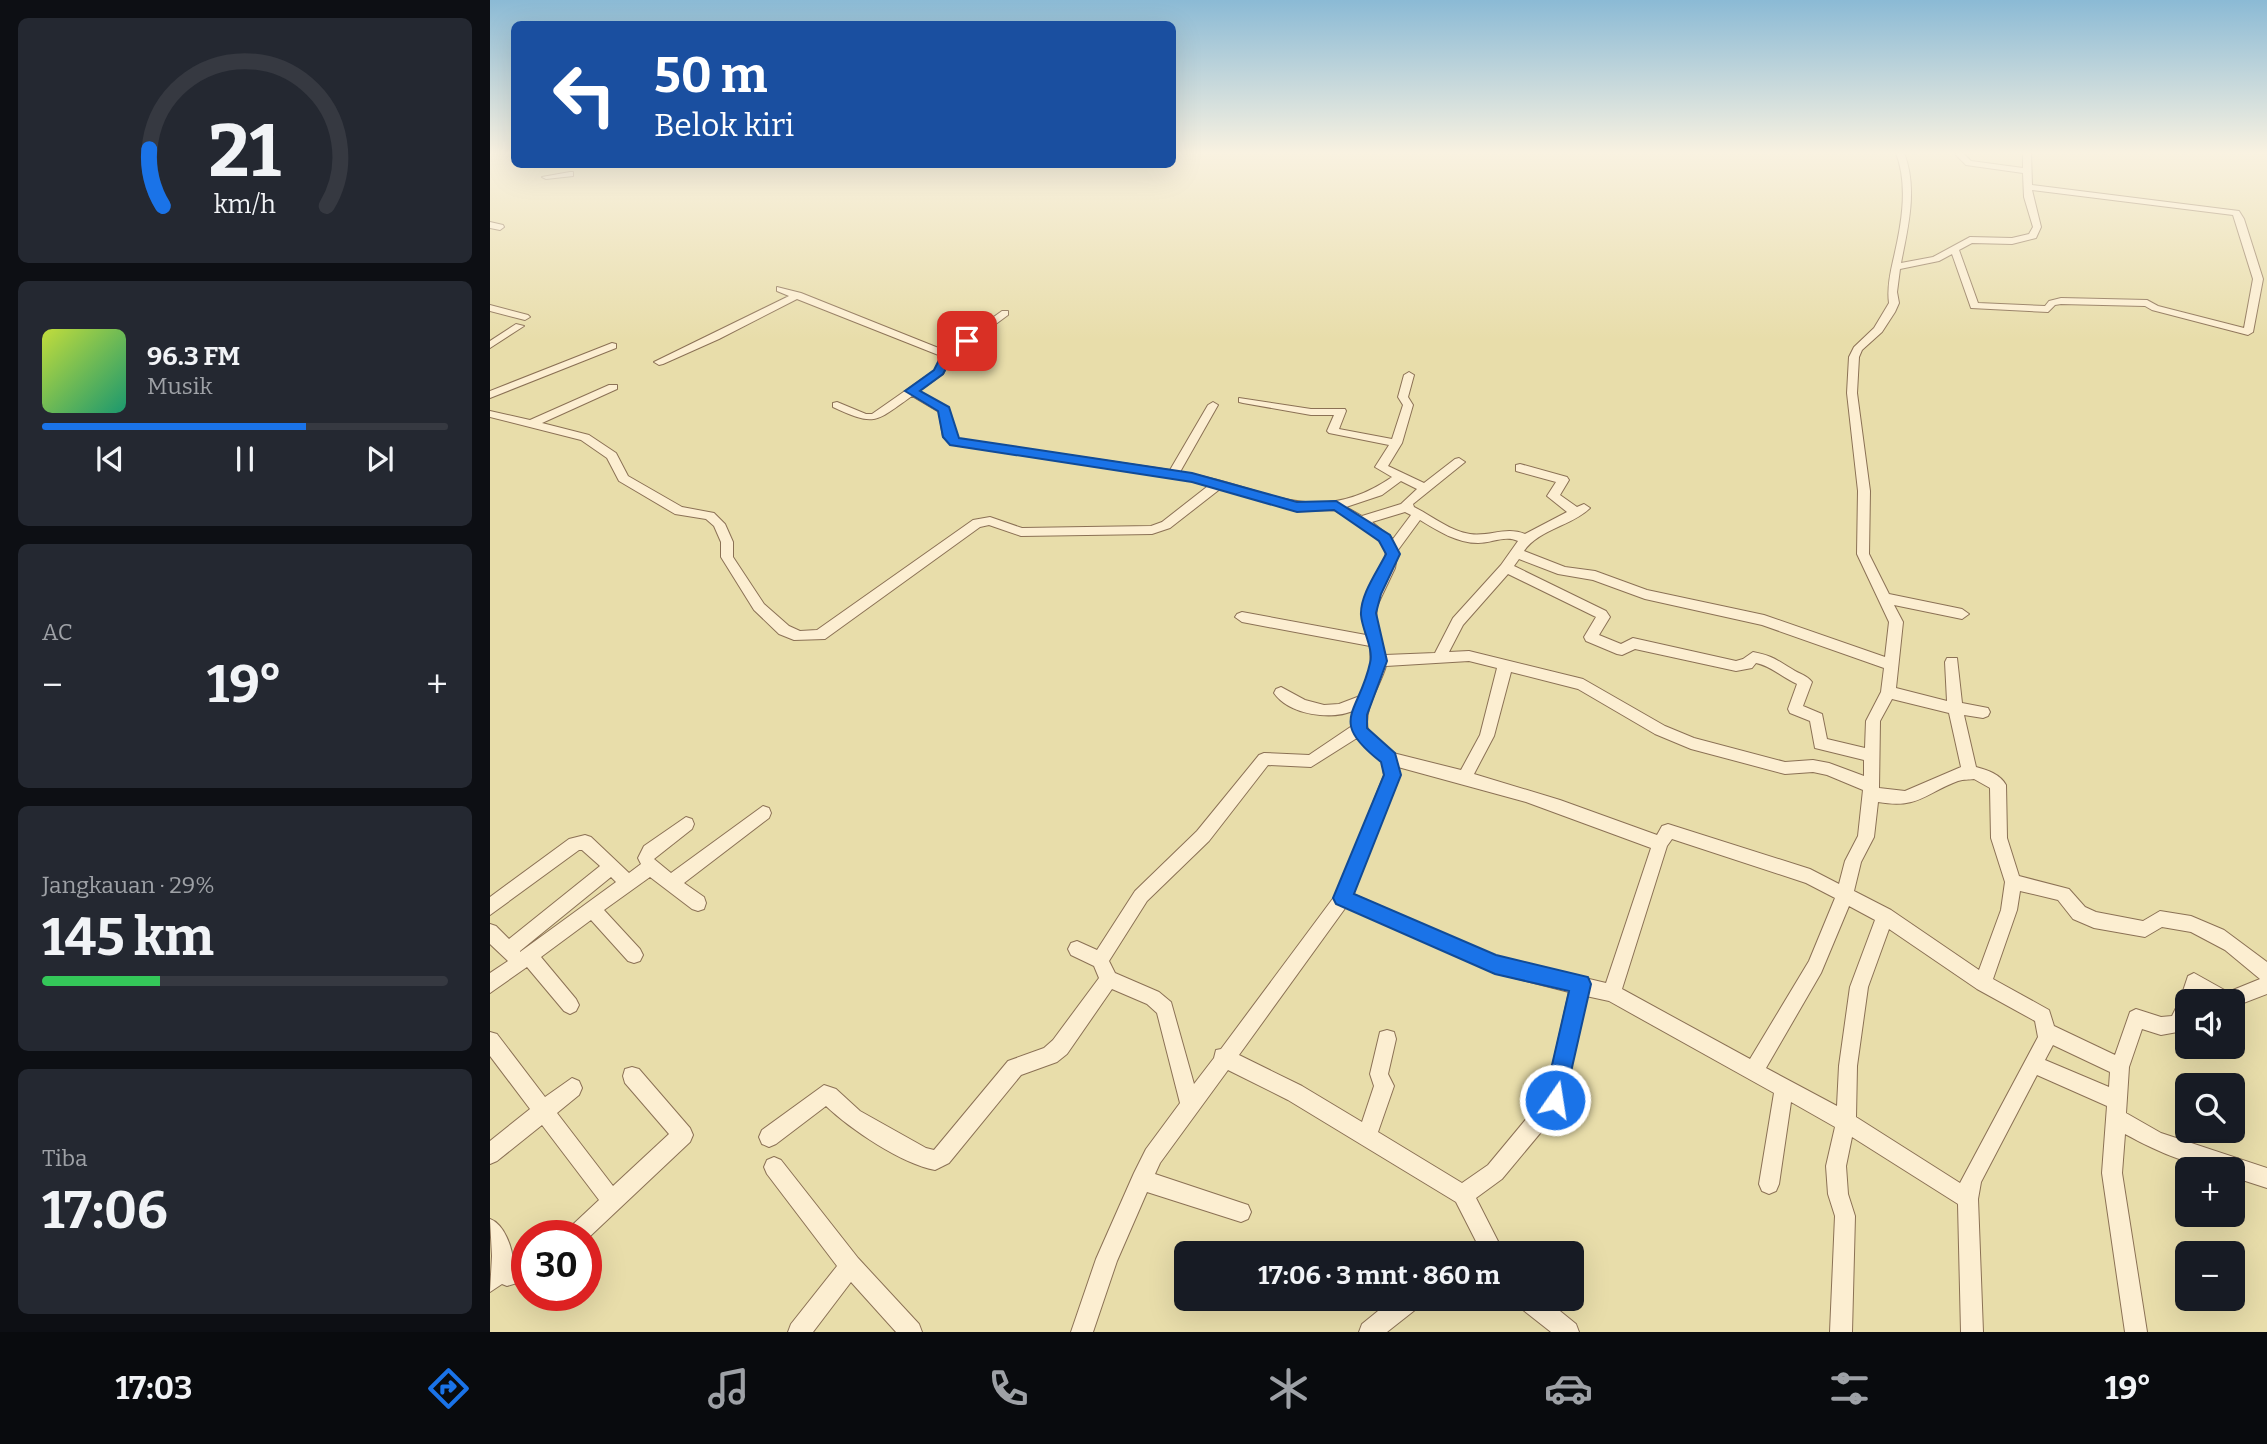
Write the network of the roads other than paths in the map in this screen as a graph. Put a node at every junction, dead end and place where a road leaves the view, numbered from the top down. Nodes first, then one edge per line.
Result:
1 (1903, 215) edge
2 (2034, 215) edge
3 (2237, 215) edge
4 (1955, 251) junction
5 (1895, 267) junction
6 (780, 289) dead end
7 (798, 295) junction
8 (490, 308) edge
9 (1006, 313) dead end
10 (490, 345) edge
11 (612, 345) dead end
12 (947, 355) junction
13 (659, 362) dead end
14 (1409, 375) dead end
15 (613, 387) dead end
16 (911, 391) junction
17 (490, 395) edge
18 (1243, 400) dead end
19 (837, 405) dead end
20 (1213, 405) dead end
21 (490, 414) edge
22 (533, 423) junction
23 (1396, 443) junction
24 (1459, 461) dead end
25 (1520, 468) dead end
26 (1173, 474) junction
27 (1403, 477) junction
28 (1217, 484) junction
29 (1423, 487) junction
30 (1413, 510) junction
31 (1346, 513) junction
32 (1525, 540) junction
33 (1392, 549) junction
34 (1516, 553) junction
35 (1506, 568) junction
36 (1885, 598) junction
37 (1962, 614) dead end
38 (1242, 617) dead end
39 (1374, 642) junction
40 (1440, 656) junction
41 (1379, 661) junction
42 (1952, 662) dead end
43 (1891, 665) junction
44 (1505, 667) junction
45 (1888, 692) junction
46 (1281, 693) dead end
47 (1365, 702) junction
48 (1955, 708) junction
49 (1983, 712) dead end
50 (1359, 729) junction
51 (1872, 755) junction
52 (1389, 758) junction
53 (1970, 774) junction
54 (1465, 778) junction
55 (1871, 790) junction
56 (763, 813) dead end
57 (686, 824) dead end
58 (1660, 844) junction
59 (612, 866) junction
60 (650, 867) junction
61 (672, 882) junction
62 (2013, 882) junction
63 (629, 883) junction
64 (1845, 894) junction
65 (1343, 898) junction
66 (698, 903) dead end
67 (490, 907) edge
68 (593, 910) junction
69 (1885, 916) junction
70 (490, 932) edge
71 (1077, 949) dead end
72 (508, 950) junction
73 (634, 955) dead end
74 (525, 959) junction
75 (1100, 960) junction
76 (2267, 974) edge
77 (1109, 979) junction
78 (1983, 983) junction
79 (490, 984) edge
80 (1580, 984) junction
81 (2267, 985) edge
82 (2192, 989) edge
83 (2207, 989) edge
84 (1612, 993) junction
85 (2245, 993) edge
86 (570, 1005) dead end
87 (2175, 1025) edge
88 (2048, 1033) junction
89 (1387, 1039) dead end
90 (490, 1041) edge
91 (1223, 1057) junction
92 (2034, 1063) junction
93 (2119, 1067) junction
94 (1754, 1070) junction
95 (632, 1076) dead end
96 (572, 1088) dead end
97 (1784, 1088) junction
98 (1190, 1103) junction
99 (2117, 1109) junction
100 (541, 1111) junction
101 (1846, 1122) junction
102 (1367, 1135) junction
103 (769, 1137) dead end
104 (490, 1154) edge
105 (774, 1167) dead end
106 (2267, 1178) edge
107 (1141, 1180) junction
108 (1769, 1184) dead end
109 (1463, 1195) junction
110 (1968, 1199) junction
111 (612, 1201) junction
112 (1241, 1212) dead end
113 (592, 1220) edge
114 (490, 1229) edge
115 (1487, 1241) edge
116 (850, 1266) junction
117 (496, 1275) edge
118 (1396, 1311) edge
119 (1542, 1311) edge
120 (799, 1332) edge
121 (911, 1332) edge
122 (1082, 1332) edge
123 (1370, 1332) edge
124 (1568, 1332) edge
125 (1841, 1332) edge
126 (1972, 1332) edge
127 (2136, 1332) edge

1 - 5 street
2 - 4 street
3 - 4 street
4 - 5 street
5 - 36 street
6 - 7 street
7 - 12 street
7 - 13 street
8 - 10 street
9 - 12 street
11 - 17 street
12 - 16 street
14 - 23 street
15 - 22 street
16 - 19 street
16 - 26 street
18 - 23 street
20 - 26 street
21 - 22 street
22 - 28 street
23 - 27 street
24 - 29 street
25 - 32 street
26 - 28 street
27 - 29 street
27 - 31 street
28 - 31 street
29 - 30 street
30 - 31 street
30 - 32 street
30 - 33 street
31 - 33 street
32 - 34 street
33 - 39 street
34 - 35 street
34 - 43 street
35 - 40 street
35 - 51 street
36 - 37 street
36 - 43 street
38 - 39 street
39 - 41 street
40 - 41 street
40 - 44 street
41 - 47 street
42 - 48 street
43 - 45 street
44 - 54 street
44 - 55 street
45 - 48 street
45 - 51 street
46 - 47 street
47 - 50 street
48 - 49 street
48 - 53 street
50 - 52 street
50 - 75 street
51 - 55 street
52 - 54 street
52 - 65 street
53 - 55 street
53 - 62 street
54 - 58 street
55 - 64 street
56 - 61 street
57 - 60 street
58 - 64 street
58 - 84 street
59 - 63 street
59 - 67 street
59 - 72 street
60 - 61 street
60 - 63 street
61 - 66 street
62 - 76 street
62 - 78 street
63 - 68 street
64 - 69 street
64 - 94 street
65 - 80 street
65 - 91 street
68 - 73 street
68 - 74 street
69 - 78 street
69 - 101 street
70 - 72 street
71 - 75 street
72 - 74 street
74 - 79 street
74 - 86 street
75 - 77 street
77 - 98 street
77 - 103 street
78 - 88 street
80 - 84 street
80 - 109 street
81 - 85 street
82 - 83 street
84 - 94 street
87 - 93 street
88 - 92 street
88 - 93 street
89 - 102 street
90 - 100 street
91 - 98 street
91 - 102 street
92 - 99 street
92 - 110 street
93 - 99 street
94 - 97 street
95 - 111 street
96 - 100 street
97 - 101 street
97 - 108 street
98 - 107 street
99 - 106 street
99 - 127 street
100 - 104 street
100 - 111 street
101 - 110 street
101 - 125 street
102 - 109 street
105 - 116 street
107 - 112 street
107 - 122 street
109 - 115 street
110 - 126 street
111 - 113 street
114 - 117 street
116 - 120 street
116 - 121 street
118 - 123 street
119 - 124 street

